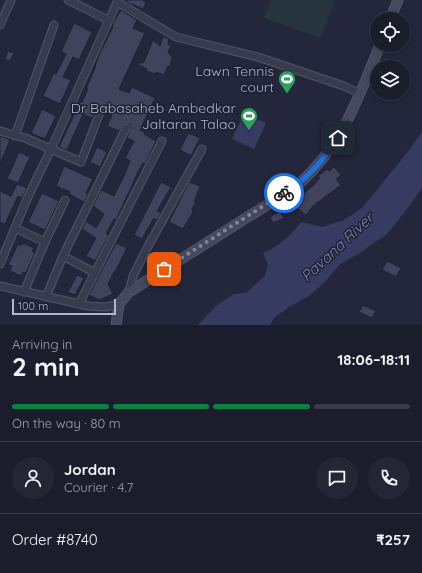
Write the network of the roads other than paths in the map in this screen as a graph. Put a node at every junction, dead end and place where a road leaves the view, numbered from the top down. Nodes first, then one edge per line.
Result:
1 (11, 0) edge
2 (68, 0) edge
3 (398, 0) edge
4 (117, 1) edge
5 (393, 12) edge
6 (108, 20) junction
7 (0, 25) edge
8 (54, 25) dead end
9 (377, 52) edge
10 (360, 94) junction
11 (99, 115) dead end
12 (126, 128) dead end
13 (0, 133) edge
14 (15, 136) junction
15 (162, 141) dead end
16 (51, 149) junction
17 (202, 149) dead end
18 (65, 200) dead end
19 (15, 228) junction
20 (45, 242) junction
21 (63, 256) junction
22 (0, 264) edge
23 (95, 273) junction
24 (0, 286) edge
25 (24, 292) junction
26 (129, 292) junction
27 (46, 297) junction
28 (79, 304) junction
29 (119, 304) junction
30 (115, 324) edge

1 - 7 street
2 - 6 street
3 - 5 street
4 - 6 street
4 - 10 street
6 - 16 street
8 - 14 street
9 - 10 street
10 - 26 street
11 - 16 street
12 - 21 street
13 - 14 street
14 - 16 street
15 - 23 street
16 - 19 street
17 - 26 street
18 - 20 street
19 - 20 street
19 - 22 street
20 - 25 street
21 - 23 street
21 - 27 street
23 - 28 street
24 - 25 street
25 - 27 street
26 - 29 street
27 - 28 street
28 - 29 street
29 - 30 street

